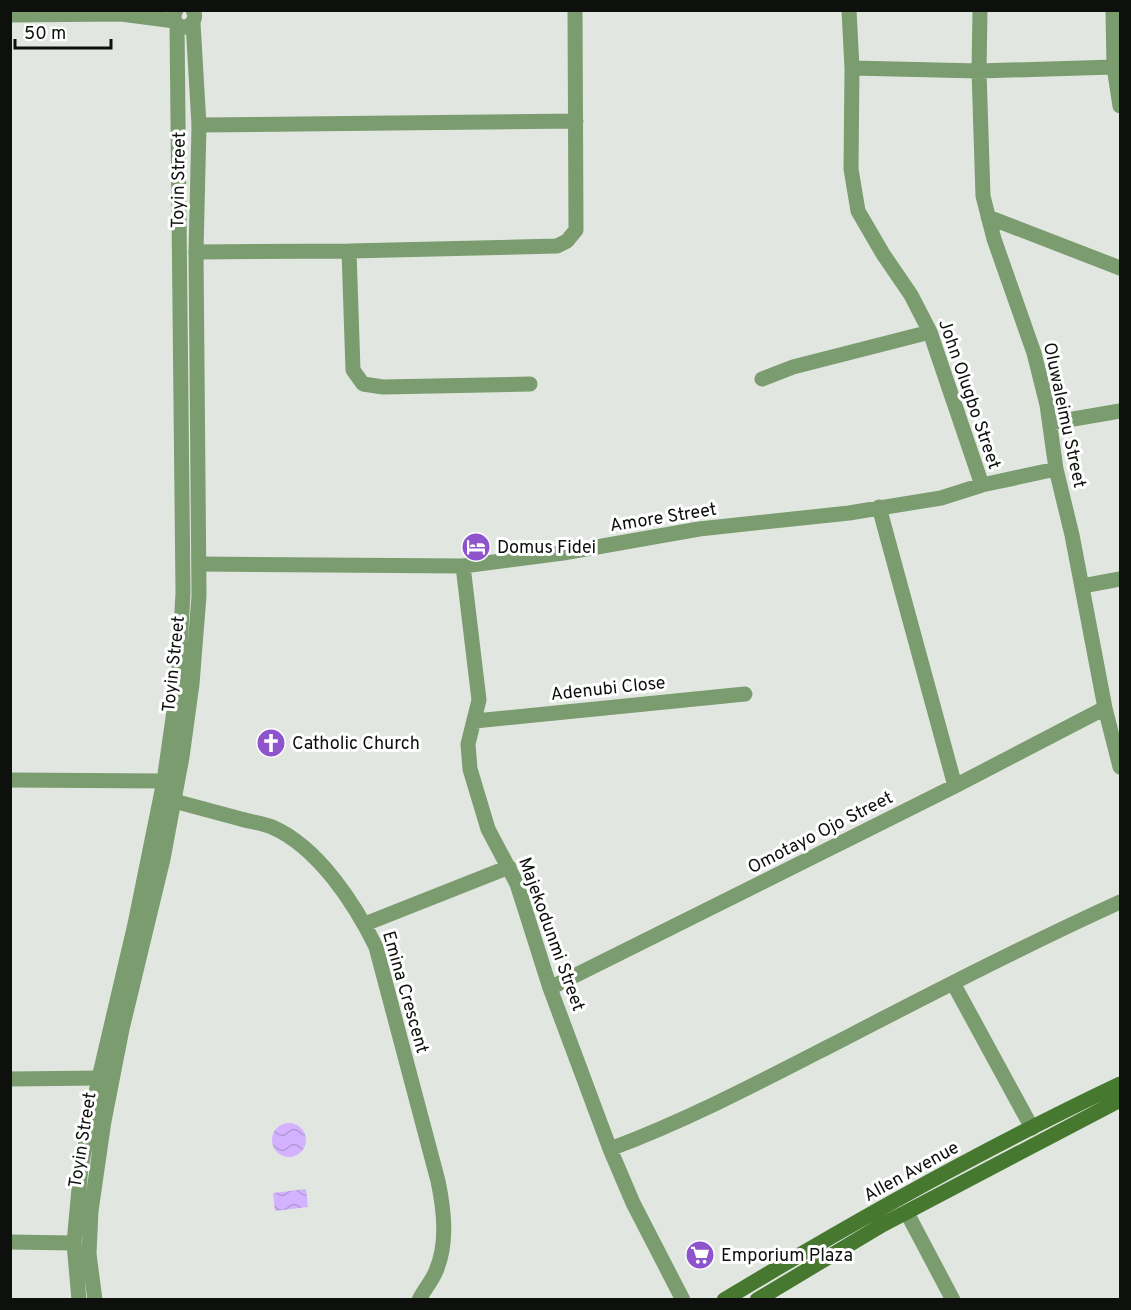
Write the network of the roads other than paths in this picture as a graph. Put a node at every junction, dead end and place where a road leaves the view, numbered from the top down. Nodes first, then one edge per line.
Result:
1 (576, 10) edge
2 (849, 10) edge
3 (980, 10) edge
4 (1113, 10) edge
5 (10, 15) edge
6 (183, 18) edge
7 (1114, 67) junction
8 (852, 68) junction
9 (980, 72) junction
10 (1120, 106) edge
11 (576, 121) junction
12 (199, 125) junction
13 (987, 217) junction
14 (349, 251) junction
15 (196, 252) junction
16 (1120, 268) edge
17 (930, 333) junction
18 (762, 379) dead end
19 (530, 384) dead end
20 (1120, 411) edge
21 (1050, 423) junction
22 (1056, 469) junction
23 (982, 485) junction
24 (879, 507) junction
25 (200, 564) junction
26 (463, 566) junction
27 (1120, 579) edge
28 (1082, 586) junction
29 (745, 694) dead end
30 (1105, 708) junction
31 (475, 721) junction
32 (1120, 767) edge
33 (10, 780) edge
34 (164, 781) junction
35 (955, 786) junction
36 (174, 801) junction
37 (509, 867) junction
38 (1120, 902) edge
39 (365, 924) junction
40 (953, 983) junction
41 (550, 988) junction
42 (99, 1078) junction
43 (10, 1079) edge
44 (1120, 1084) edge
45 (1120, 1100) edge
46 (1032, 1128) junction
47 (610, 1149) junction
48 (907, 1213) junction
49 (10, 1242) edge
50 (74, 1244) junction
51 (79, 1299) edge
52 (95, 1299) edge
53 (419, 1299) edge
54 (683, 1299) edge
55 (724, 1299) edge
56 (757, 1299) edge
57 (953, 1299) edge

1 - 11 street
2 - 8 street, John Olugbo Street
3 - 9 street, Oluwaleimu Street
4 - 7 street
5 - 6 street
6 - 12 street, Toyin Street
6 - 34 street, Toyin Street
7 - 9 street
7 - 10 street
8 - 9 street
8 - 17 street, John Olugbo Street
9 - 13 street, Oluwaleimu Street
11 - 12 street
11 - 14 street
12 - 15 street, Toyin Street
13 - 16 street
13 - 21 street, Oluwaleimu Street
14 - 15 street
14 - 19 street
15 - 25 street, Toyin Street
17 - 18 street
17 - 23 street, John Olugbo Street
20 - 21 street
21 - 22 street, Oluwaleimu Street
22 - 23 street, Amore Street
22 - 28 street, Oluwaleimu Street
23 - 24 street, Amore Street
24 - 26 street, Amore Street
24 - 35 street
25 - 26 street, Amore Street
25 - 36 street, Toyin Street
26 - 31 street, Majekodunmi Street
27 - 28 street
28 - 30 street, Oluwaleimu Street
29 - 31 street, Adenubi Close
30 - 32 street, Oluwaleimu Street
30 - 35 street, Omotayo Ojo Street
31 - 37 street, Majekodunmi Street
33 - 34 street
34 - 42 street, Toyin Street
35 - 41 street, Omotayo Ojo Street
36 - 39 street, Emina Crescent
36 - 52 street, Toyin Street
37 - 39 street
37 - 41 street, Majekodunmi Street
38 - 40 street
39 - 53 street, Emina Crescent
40 - 46 street
40 - 47 street
41 - 47 street, Majekodunmi Street
42 - 43 street
42 - 50 street, Toyin Street
44 - 46 main road, Allen Avenue
45 - 48 main road, Allen Avenue
46 - 55 main road, Allen Avenue
47 - 54 street, Majekodunmi Street
48 - 56 main road, Allen Avenue
48 - 57 street
49 - 50 street
50 - 51 street, Toyin Street

